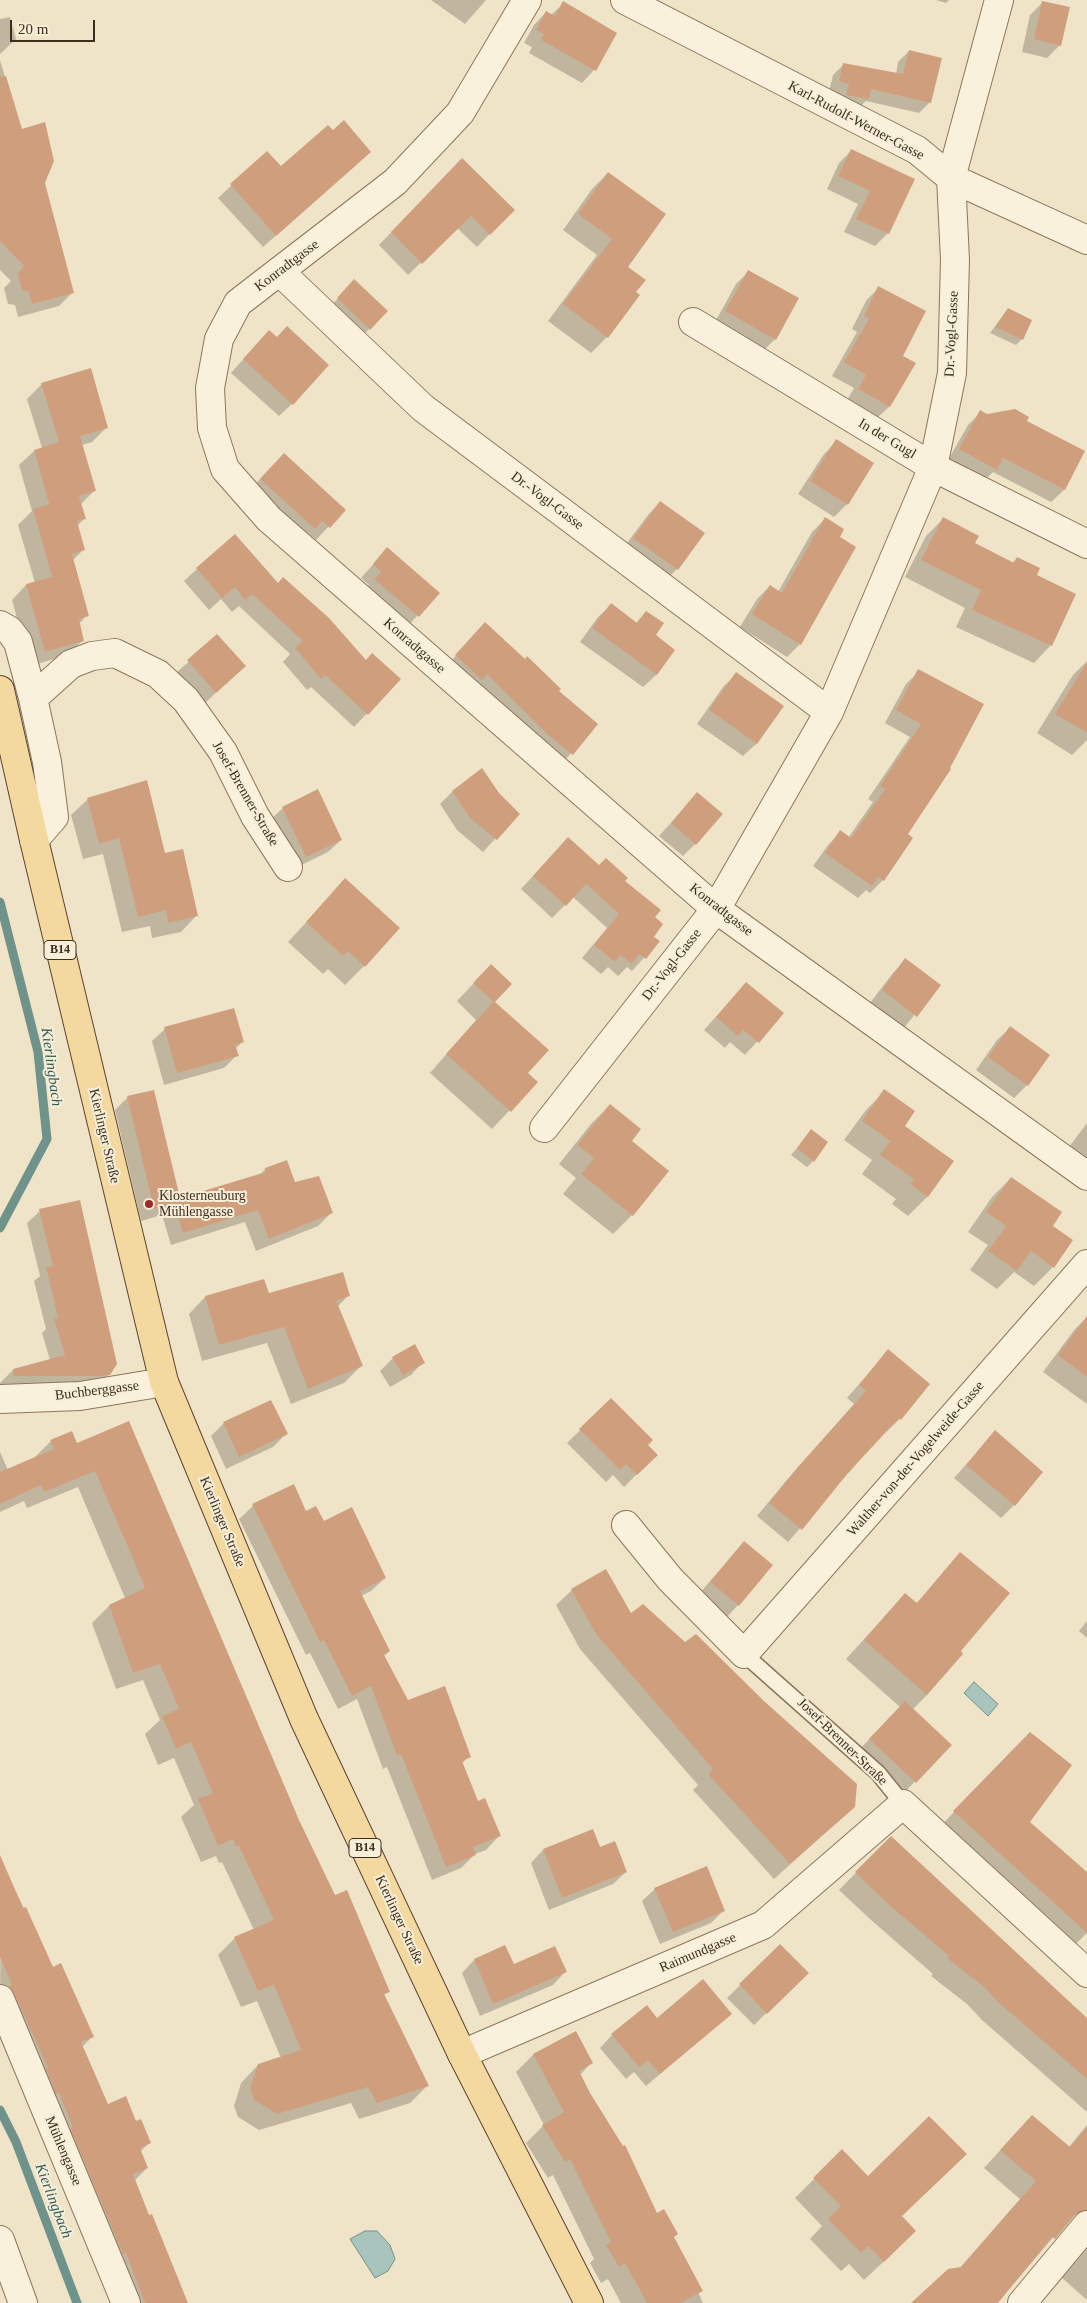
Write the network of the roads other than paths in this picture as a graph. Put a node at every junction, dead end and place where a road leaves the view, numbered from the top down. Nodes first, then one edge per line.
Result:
1 (526, 0) edge
2 (624, 0) edge
3 (999, 0) edge
4 (951, 178) junction
5 (1087, 240) edge
6 (280, 272) junction
7 (693, 322) dead end
8 (933, 467) junction
9 (1087, 544) edge
10 (0, 625) edge
11 (0, 690) edge
12 (34, 698) junction
13 (829, 712) junction
14 (34, 840) junction
15 (288, 868) dead end
16 (716, 909) junction
17 (544, 1128) dead end
18 (1087, 1176) edge
19 (1087, 1264) edge
20 (164, 1382) junction
21 (0, 1399) edge
22 (626, 1526) dead end
23 (744, 1654) junction
24 (903, 1804) junction
25 (1087, 1973) edge
26 (0, 1999) edge
27 (462, 2054) junction
28 (1087, 2225) edge
29 (0, 2240) edge
30 (23, 2303) edge
31 (126, 2303) edge
32 (589, 2303) edge
33 (1022, 2303) edge

1 - 6 street, Konradtgasse
2 - 4 street, Karl-Rudolf-Werner-Gasse
3 - 4 street, Dr.-Vogl-Gasse
4 - 5 street, Karl-Rudolf-Werner-Gasse
4 - 8 street, Dr.-Vogl-Gasse
6 - 13 street, Dr.-Vogl-Gasse
6 - 16 street, Konradtgasse
7 - 8 street, In der Gugl
8 - 9 street, In der Gugl
8 - 13 street, Dr.-Vogl-Gasse
10 - 12 street
11 - 14 main road, Kierlinger Straße / B14
12 - 14 street
12 - 15 street, Josef-Brenner-Straße
13 - 16 street, Dr.-Vogl-Gasse
14 - 20 main road, Kierlinger Straße / B14
16 - 17 street, Dr.-Vogl-Gasse
16 - 18 street, Konradtgasse
19 - 23 street, Walther-von-der-Vogelweide-Gasse
20 - 21 street, Buchberggasse
20 - 27 main road, Kierlinger Straße / B14
22 - 23 street, Josef-Brenner-Straße
23 - 24 lane, Josef-Brenner-Straße
24 - 25 street, Josef-Brenner-Straße
24 - 27 street, Raimundgasse
26 - 31 street, Mühlengasse
27 - 32 main road, Kierlinger Straße / B14
28 - 33 street
29 - 30 street

